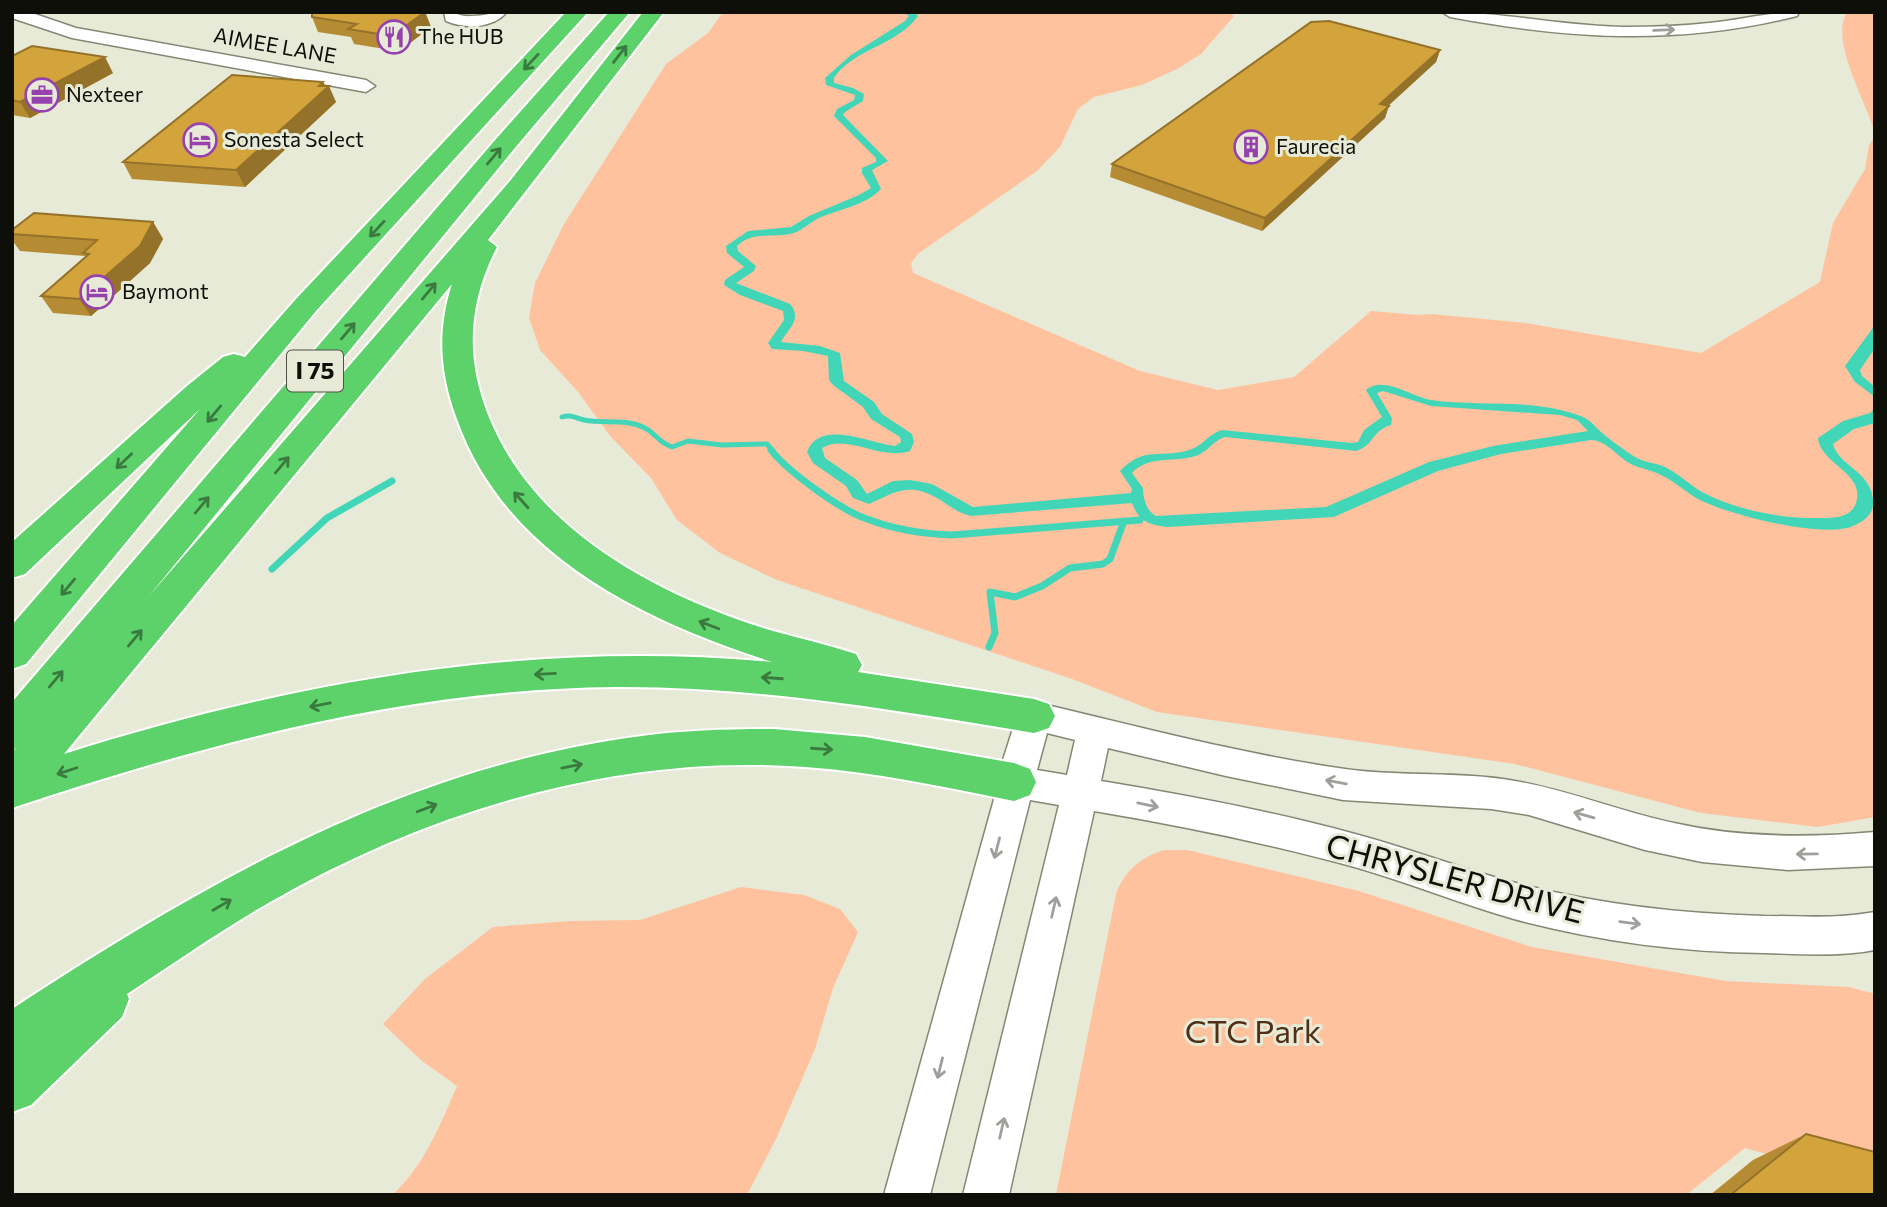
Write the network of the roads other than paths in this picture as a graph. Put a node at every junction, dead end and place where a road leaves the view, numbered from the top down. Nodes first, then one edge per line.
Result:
1 (12, 12) edge
2 (452, 12) edge
3 (499, 12) edge
4 (578, 12) edge
5 (620, 12) edge
6 (654, 12) edge
7 (1450, 12) edge
8 (1556, 12) edge
9 (1766, 12) edge
10 (1791, 12) edge
11 (1701, 20) edge
12 (366, 86) dead end
13 (519, 186) junction
14 (306, 305) junction
15 (12, 564) edge
16 (12, 653) edge
17 (1034, 716) junction
18 (1094, 730) junction
19 (12, 732) edge
20 (1014, 782) junction
21 (12, 786) edge
22 (1081, 793) junction
23 (1875, 849) edge
24 (1875, 931) edge
25 (164, 942) junction
26 (12, 1040) edge
27 (12, 1086) edge
28 (907, 1195) edge
29 (986, 1195) edge

1 - 12 street, AIMEE LANE
2 - 3 street
4 -> 14 highway, I 75
19 -> 5 highway, I 75
13 -> 6 highway
7 -> 11 street
8 - 11 street
9 - 11 street
10 - 11 street
17 -> 13 highway
21 -> 13 highway
14 -> 15 highway
14 -> 16 highway, I 75
17 - 18 street
17 - 20 street
17 -> 21 highway
18 - 22 street
23 -> 18 street
20 - 22 street, CHRYSLER DRIVE
25 -> 20 highway
20 -> 28 street
22 -> 24 street, CHRYSLER DRIVE
29 -> 22 street
25 - 26 highway
25 - 27 highway

